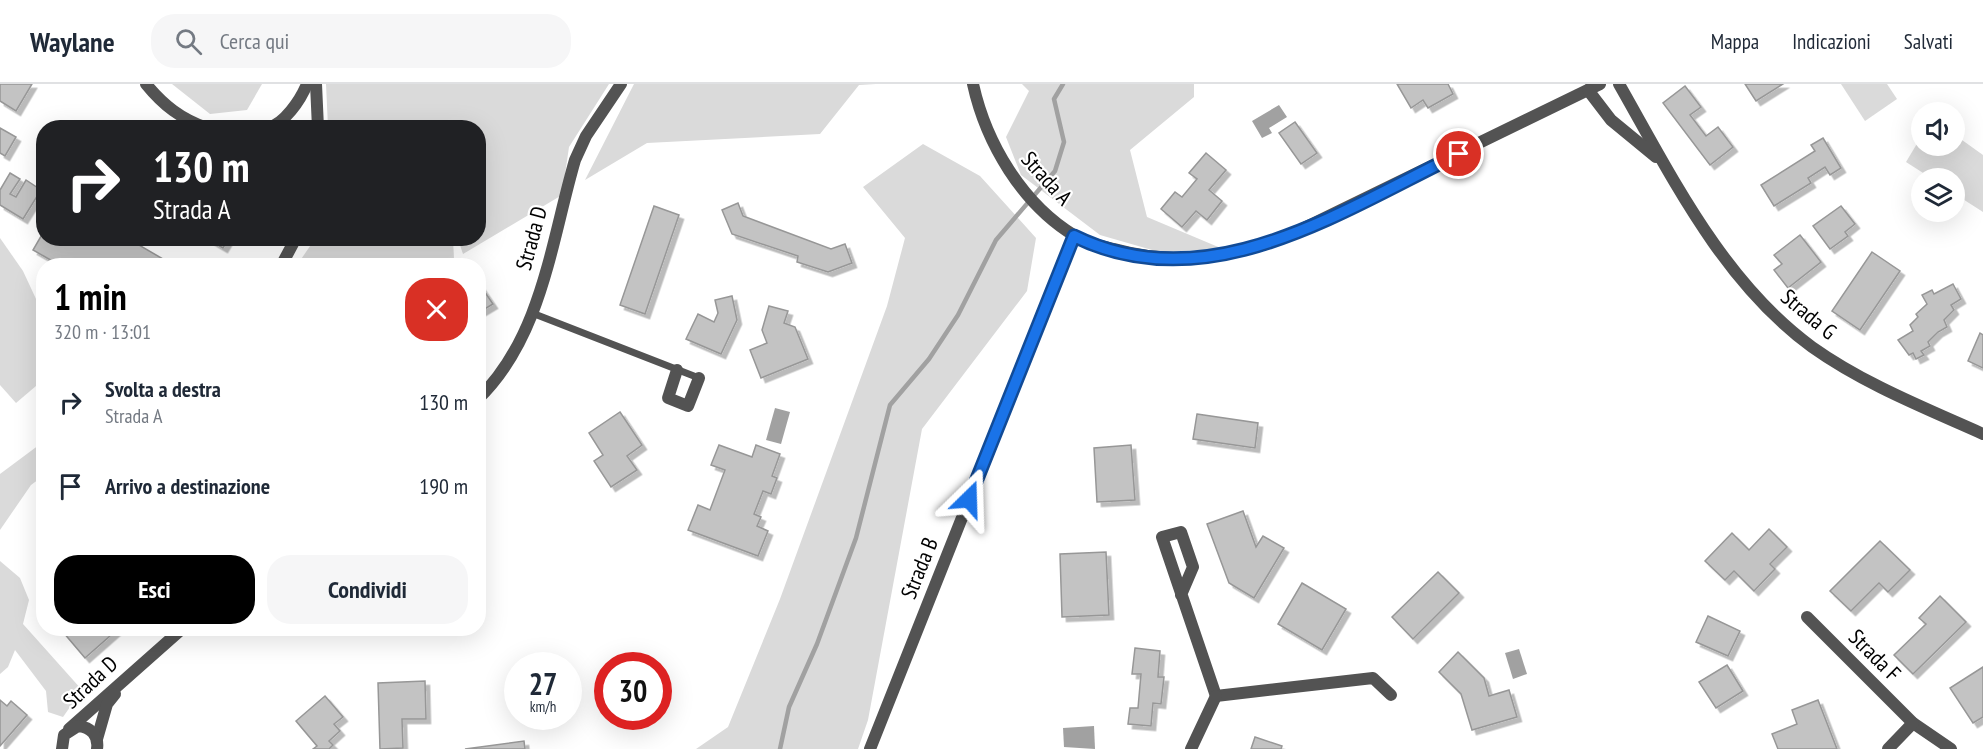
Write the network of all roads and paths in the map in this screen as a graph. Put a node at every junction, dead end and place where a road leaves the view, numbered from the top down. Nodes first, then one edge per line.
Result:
1 (146, 84) edge
2 (308, 84) edge
3 (315, 84) edge
4 (621, 84) edge
5 (973, 84) edge
6 (1600, 84) edge
7 (1619, 84) edge
8 (1588, 90) junction
9 (186, 120) edge
10 (281, 120) edge
11 (317, 120) edge
12 (1661, 162) junction
13 (1074, 236) junction
14 (532, 313) junction
15 (677, 370) junction
16 (699, 378) joint
17 (486, 389) edge
18 (1983, 434) edge
19 (1181, 595) dead end
20 (1807, 617) dead end
21 (174, 636) edge
22 (138, 666) junction
23 (1391, 695) dead end
24 (1216, 696) junction
25 (1913, 723) junction
26 (64, 739) edge
27 (97, 746) edge
28 (52, 749) edge
29 (870, 749) edge
30 (1191, 749) edge
31 (1888, 749) edge
32 (1951, 749) edge

1 - 9 street
2 - 10 street
3 - 11 street
4 - 14 street, Strada D
5 - 13 street, Strada A
6 - 8 street, Strada A
7 - 12 street, Strada G
8 - 12 street, Strada G
8 - 13 street, Strada A
12 - 18 street, Strada G
13 - 29 street, Strada B
14 - 15 lane
14 - 17 street, Strada D
15 - 16 lane
15 - 16 street
19 - 24 street
20 - 25 street, Strada F
21 - 22 street, Strada D
22 - 26 street, Strada D
22 - 27 street, Strada D
23 - 24 street
24 - 30 street
25 - 31 street
25 - 32 street, Strada F
26 - 27 street
26 - 28 street, Strada D

